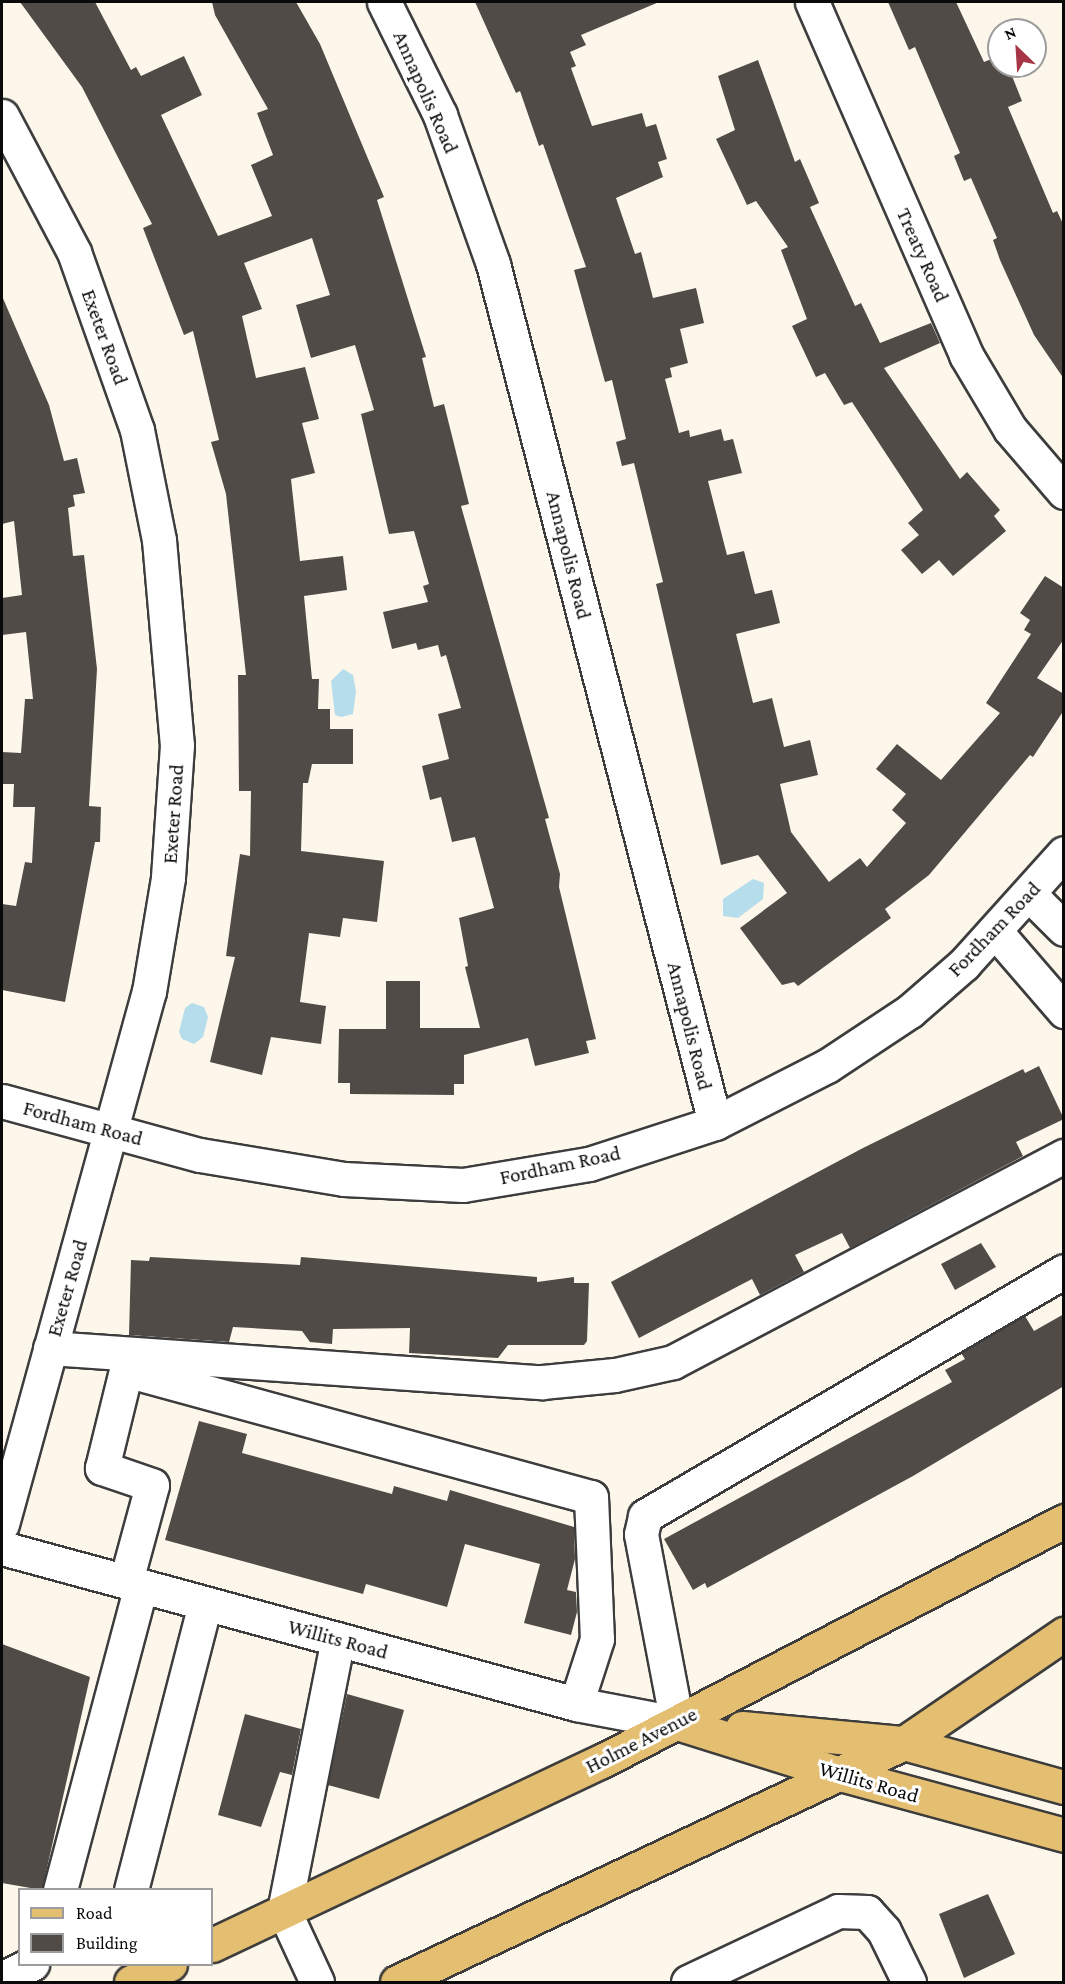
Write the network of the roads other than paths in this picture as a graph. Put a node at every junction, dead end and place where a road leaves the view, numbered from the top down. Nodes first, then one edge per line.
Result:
1 (384, 2) edge
2 (812, 2) edge
3 (2, 116) edge
4 (1064, 492) edge
5 (1064, 853) edge
6 (1029, 894) junction
7 (1064, 929) edge
8 (995, 931) junction
9 (1064, 1011) edge
10 (2, 1101) edge
11 (715, 1123) junction
12 (112, 1131) junction
13 (1064, 1156) edge
14 (1064, 1271) edge
15 (50, 1348) junction
16 (128, 1362) junction
17 (1064, 1521) edge
18 (2, 1524) edge
19 (2, 1548) edge
20 (134, 1583) junction
21 (205, 1603) junction
22 (1064, 1634) edge
23 (338, 1639) junction
24 (576, 1704) junction
25 (677, 1723) junction
26 (904, 1743) junction
27 (840, 1774) junction
28 (1064, 1787) edge
29 (1064, 1835) edge
30 (60, 1888) edge
31 (132, 1888) edge
32 (284, 1911) junction
33 (213, 1945) edge
34 (30, 1966) edge
35 (168, 1966) edge
36 (2, 1979) edge
37 (131, 1983) edge
38 (317, 1983) edge
39 (397, 1983) edge
40 (688, 1983) edge
41 (909, 1983) edge

1 - 11 street, Annapolis Road
2 - 4 street, Treaty Road
3 - 12 street, Exeter Road
5 - 6 street, Fordham Road
6 - 7 street
6 - 8 street, Fordham Road
8 - 9 street
8 - 11 street, Fordham Road
10 - 12 street, Fordham Road
11 - 12 street, Fordham Road
12 - 15 street, Exeter Road
13 - 16 street
14 - 25 street
15 - 16 street
15 - 18 street, Exeter Road
16 - 20 street
16 - 24 street
17 - 25 main road, Holme Avenue
19 - 20 street, Willits Road
20 - 21 street, Willits Road
20 - 30 street
21 - 23 street, Willits Road
21 - 31 street
22 - 26 main road
23 - 24 street, Willits Road
23 - 32 street
24 - 25 street, Willits Road
25 - 26 main road, Willits Road
25 - 27 main road, Willits Road
25 - 32 main road, Holme Avenue
26 - 27 main road
26 - 28 main road, Willits Road
27 - 29 main road, Willits Road
27 - 39 main road
32 - 33 main road, Holme Avenue
32 - 38 street
34 - 36 street
35 - 37 main road
40 - 41 street

